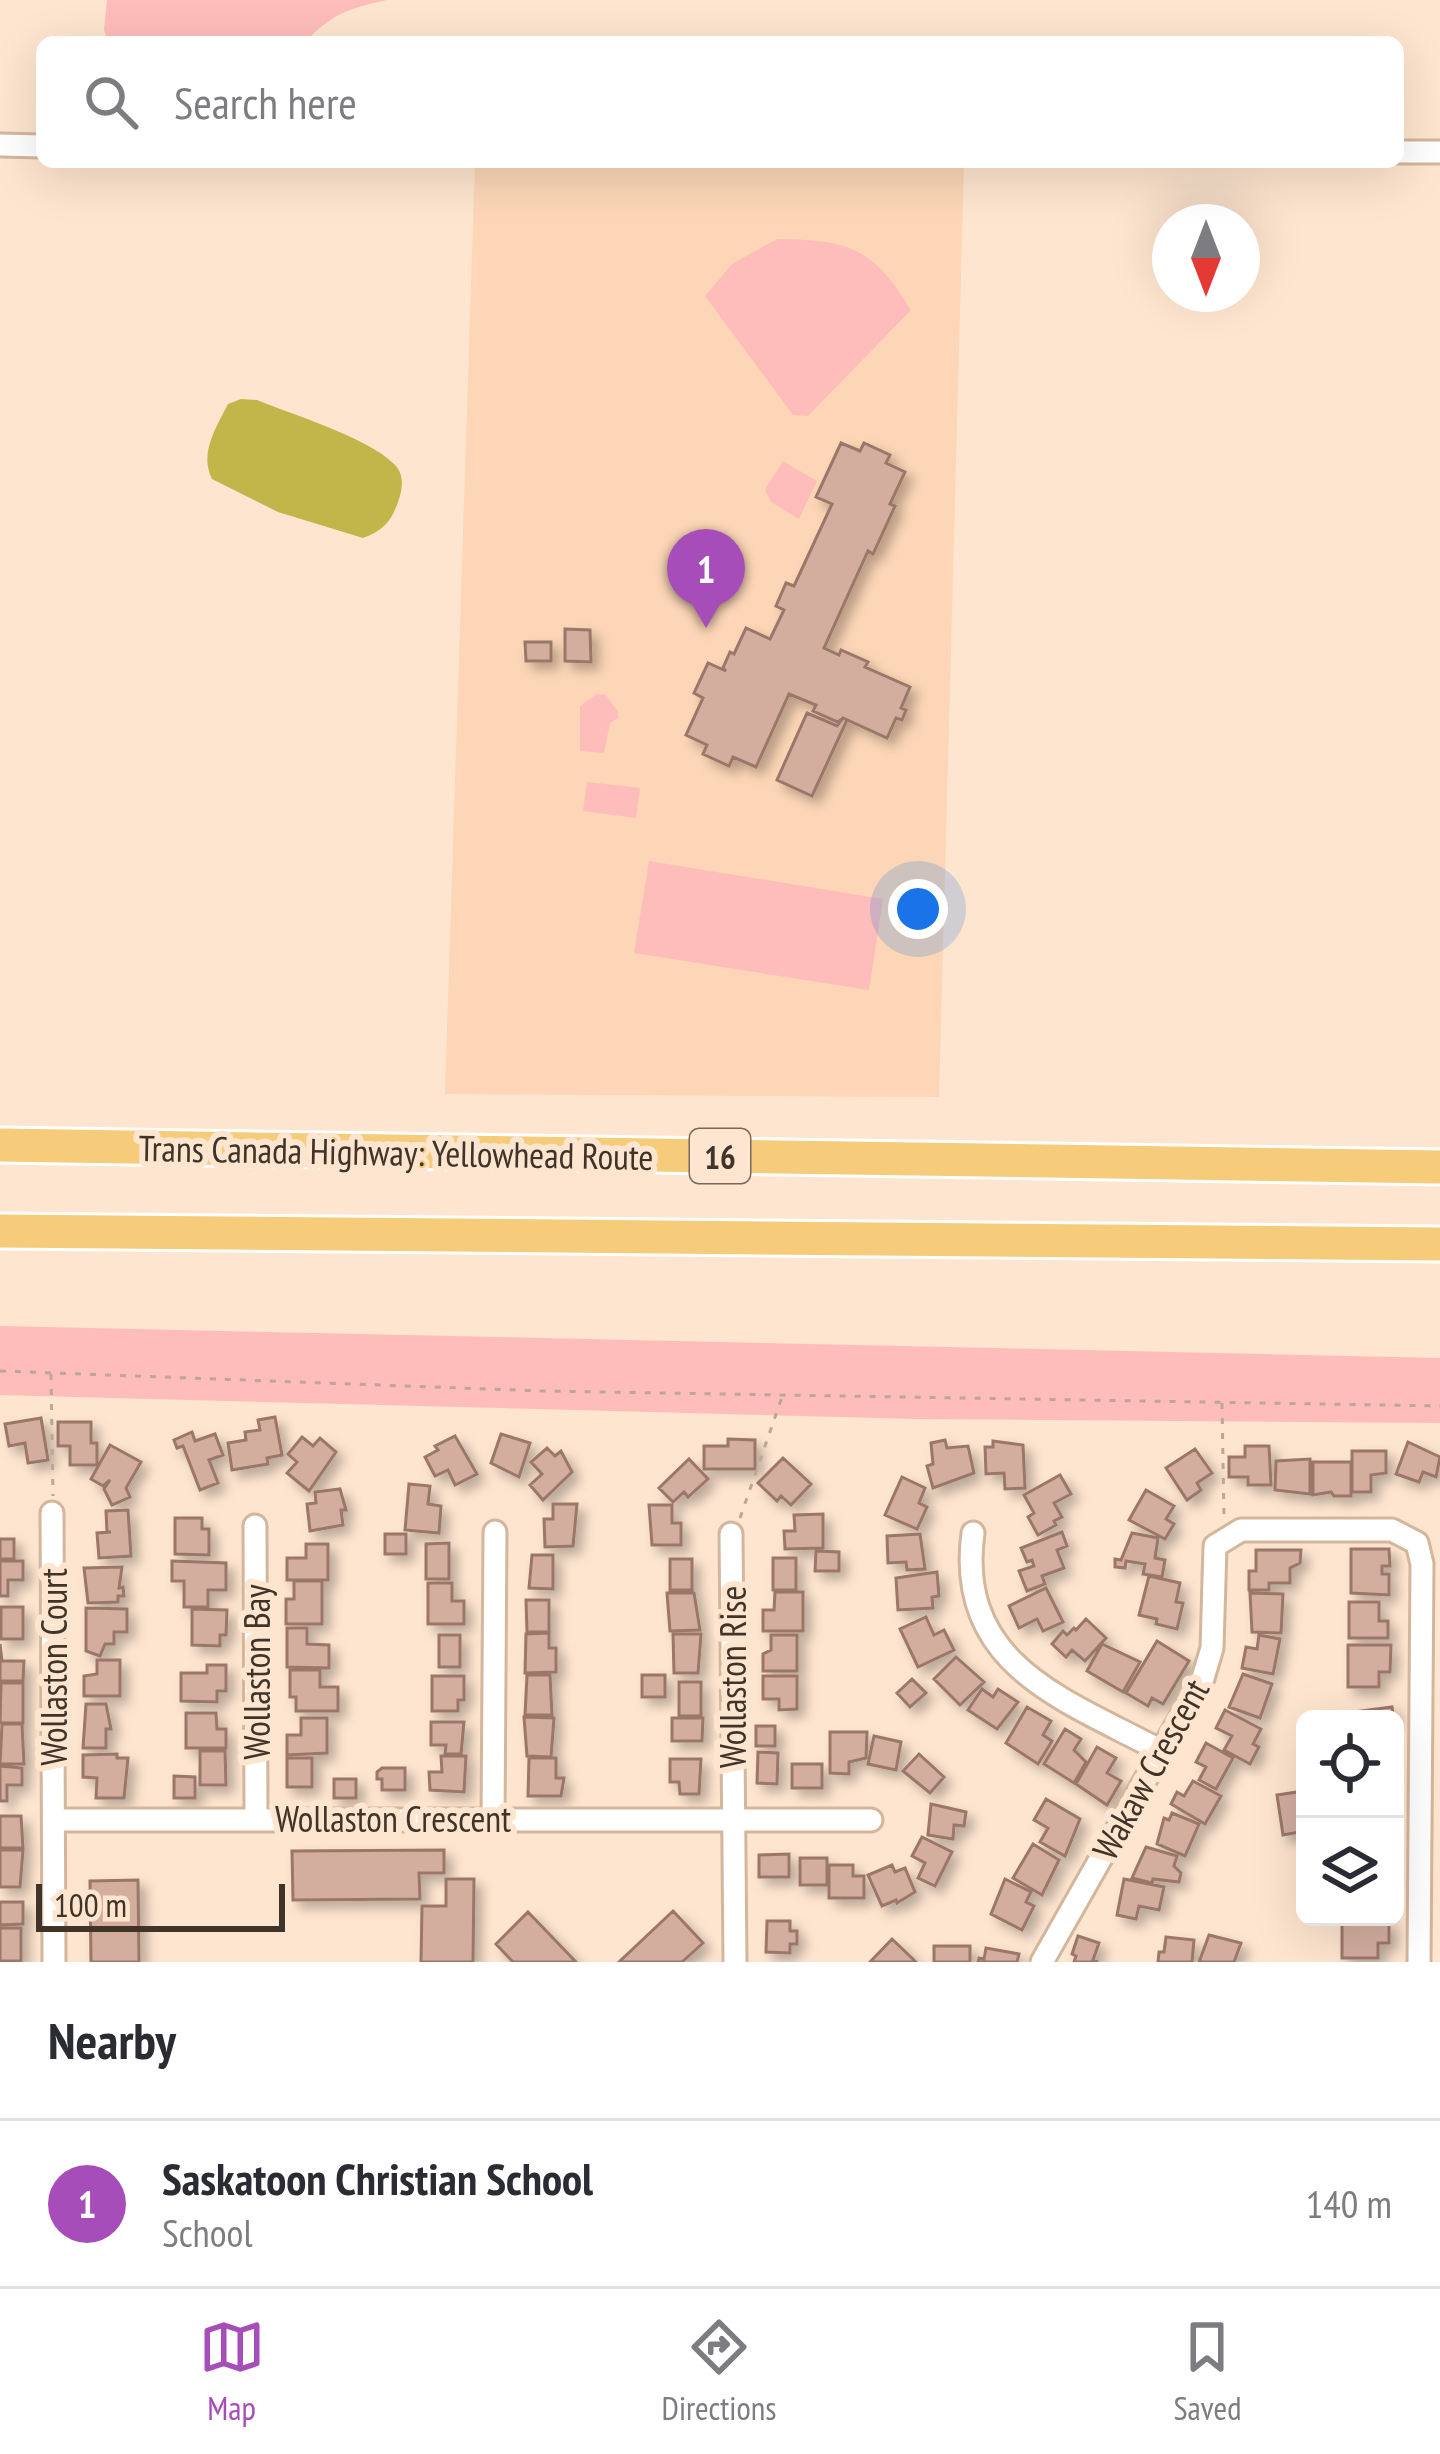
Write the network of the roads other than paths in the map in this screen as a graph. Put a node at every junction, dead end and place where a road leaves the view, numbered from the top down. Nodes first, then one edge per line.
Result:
1 (0, 145) edge
2 (36, 146) edge
3 (1404, 152) edge
4 (1440, 152) edge
5 (0, 1145) edge
6 (1440, 1167) edge
7 (0, 1231) edge
8 (1440, 1244) edge
9 (52, 1513) dead end
10 (255, 1526) dead end
11 (495, 1532) dead end
12 (974, 1533) dead end
13 (731, 1534) dead end
14 (1163, 1752) junction
15 (1404, 1806) edge
16 (1418, 1807) junction
17 (256, 1817) junction
18 (493, 1819) junction
19 (54, 1820) junction
20 (871, 1820) dead end
21 (732, 1821) junction
22 (54, 1962) edge
23 (735, 1962) edge
24 (1042, 1962) edge
25 (1419, 1962) edge

1 - 2 street
3 - 4 street
5 - 6 highway, Trans Canada Highway: Yellowhead Route / 16
7 - 8 highway
9 - 19 street, Wollaston Court
10 - 17 street, Wollaston Bay
11 - 18 street
12 - 14 street
13 - 21 street, Wollaston Rise
14 - 16 street, Wakaw Crescent
14 - 24 street, Wakaw Crescent
15 - 16 street
16 - 25 street, Wakaw Crescent
17 - 18 street, Wollaston Crescent
17 - 19 street, Wollaston Crescent
18 - 21 street, Wollaston Crescent
19 - 22 street
20 - 21 street, Wollaston Crescent
21 - 23 street

